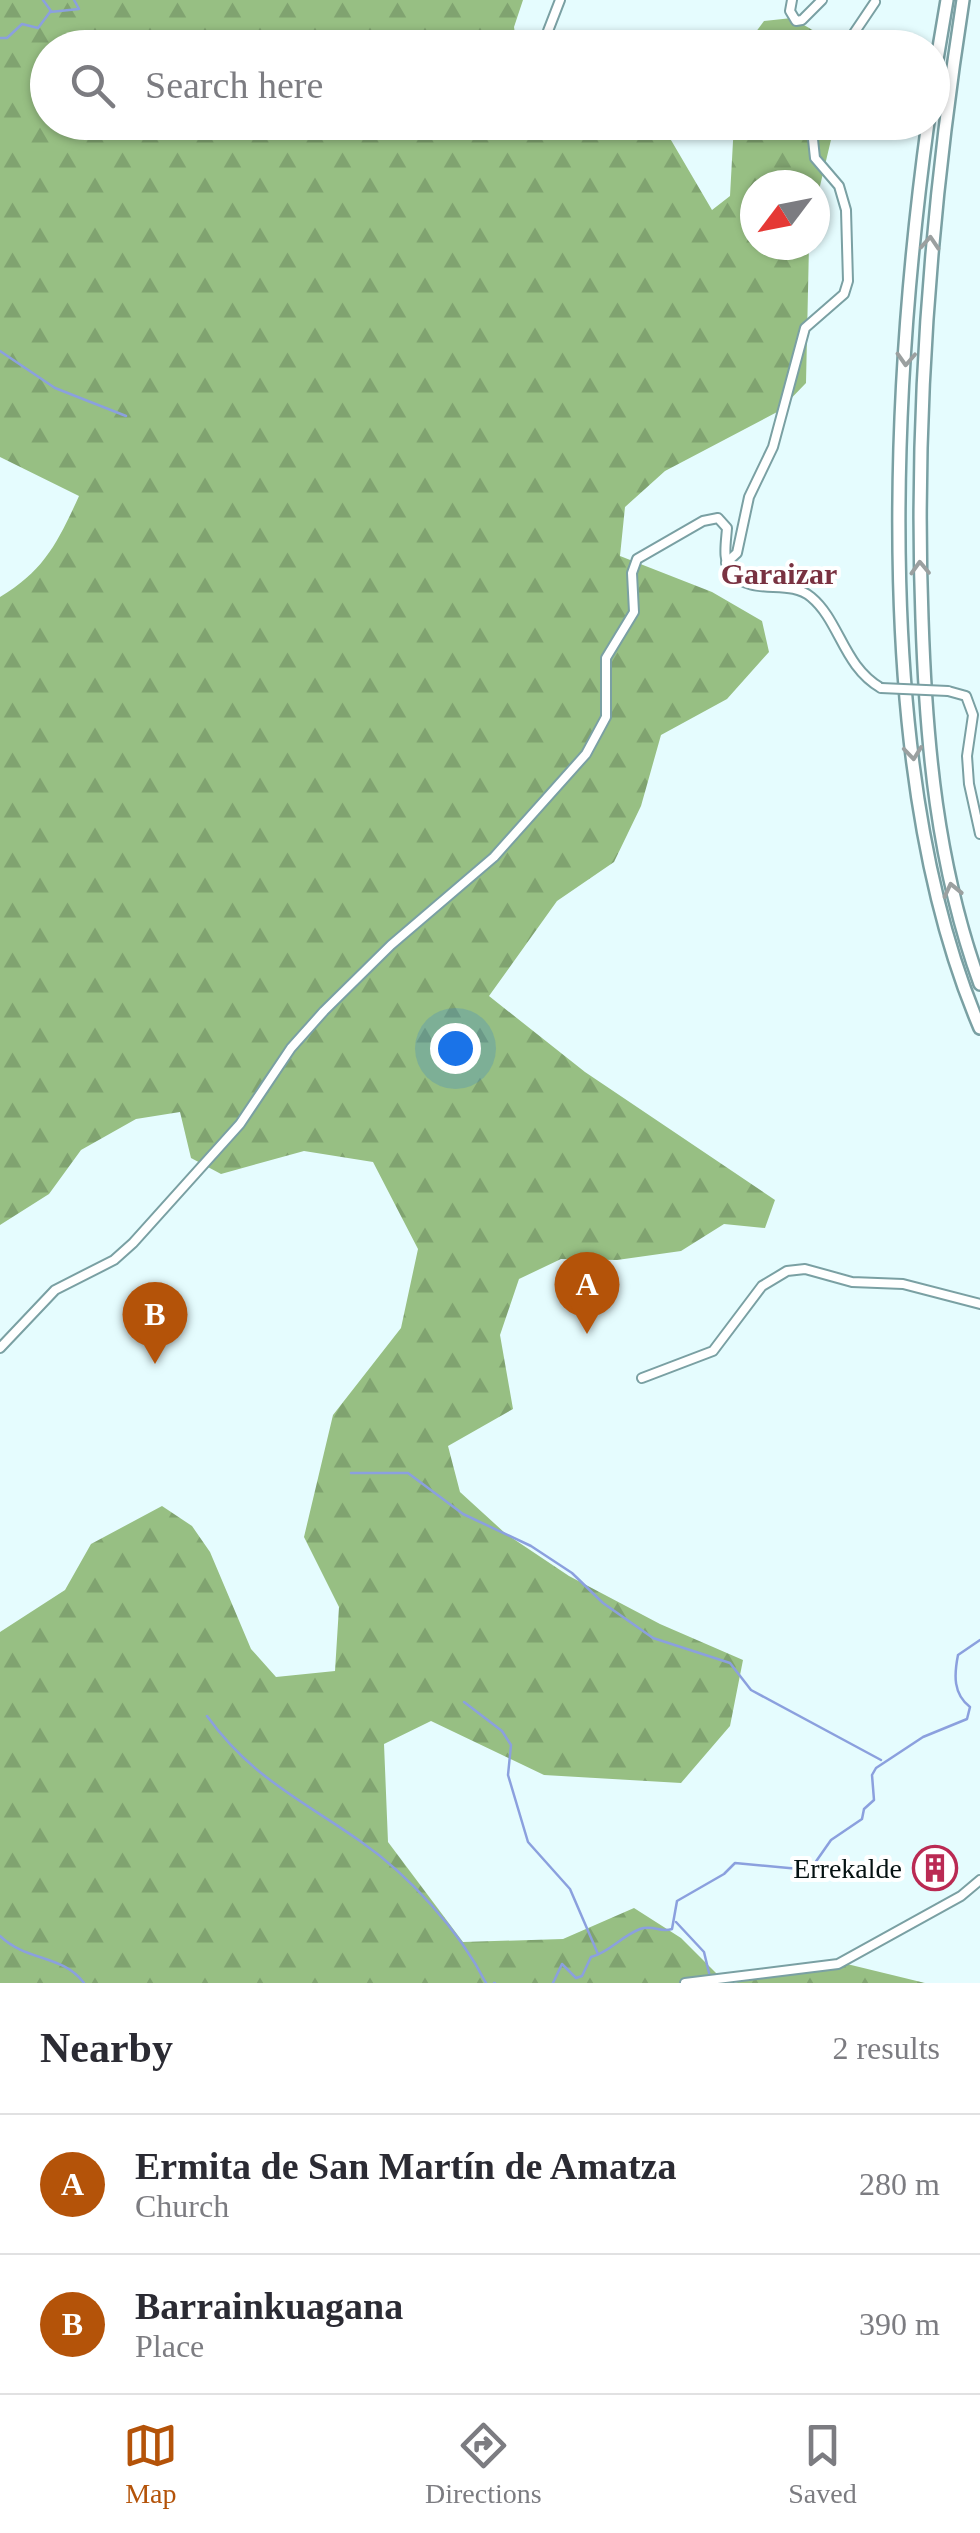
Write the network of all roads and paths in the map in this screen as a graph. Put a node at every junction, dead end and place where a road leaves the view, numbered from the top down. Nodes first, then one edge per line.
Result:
1 (560, 0) edge
2 (792, 0) edge
3 (822, 0) edge
4 (947, 0) edge
5 (963, 0) edge
6 (873, 1) edge
7 (548, 30) edge
8 (855, 30) edge
9 (942, 30) edge
10 (950, 95) edge
11 (813, 140) edge
12 (926, 140) edge
13 (944, 140) edge
14 (726, 563) junction
15 (980, 834) edge
16 (980, 984) edge
17 (980, 1028) edge
18 (980, 1304) edge
19 (0, 1348) edge
20 (642, 1378) dead end
21 (980, 1880) edge
22 (684, 1983) edge

1 - 7 street
2 - 3 street
4 - 9 highway
10 -> 5 highway
6 - 8 street
11 - 14 street
12 -> 17 highway
16 -> 13 highway
14 - 15 street, bridge
14 - 19 street
18 - 20 street
21 - 22 street

